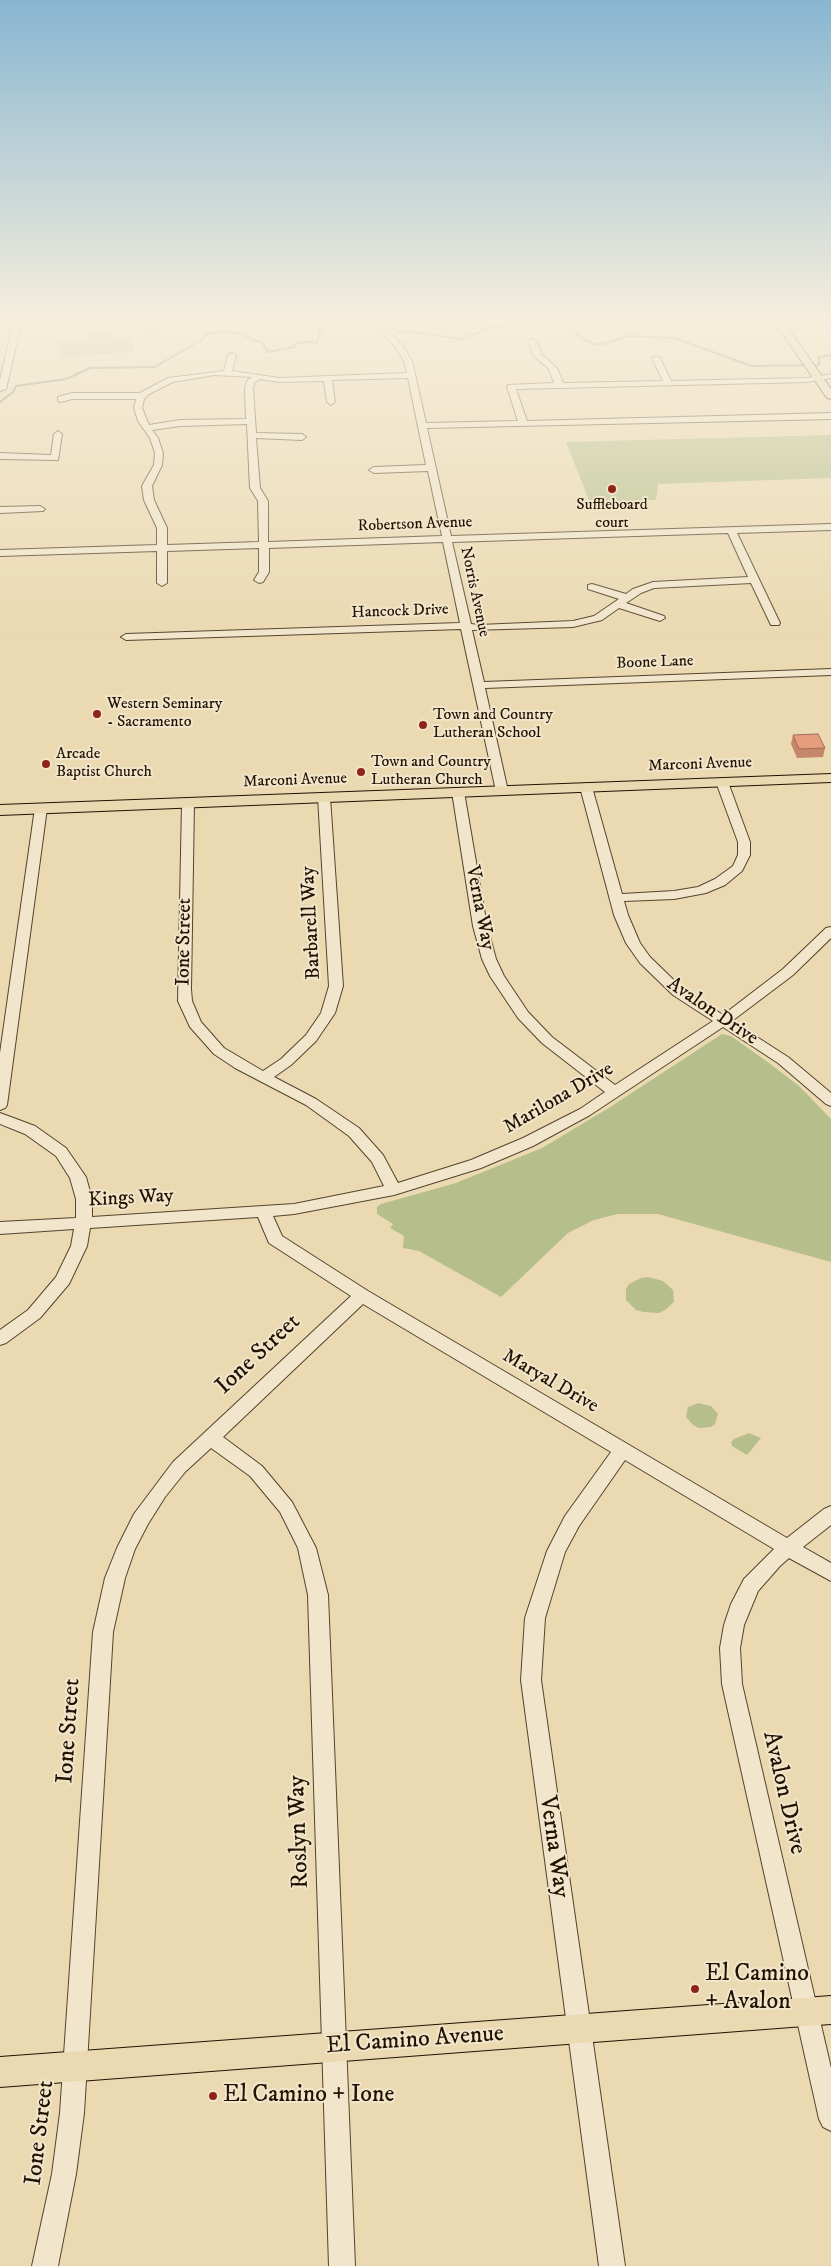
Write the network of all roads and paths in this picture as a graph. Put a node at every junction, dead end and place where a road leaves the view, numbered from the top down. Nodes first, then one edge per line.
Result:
1 (161, 426) edge
2 (251, 426) edge
3 (422, 426) joint
4 (431, 426) edge
5 (146, 428) joint
6 (58, 434) dead end
7 (252, 435) junction
8 (302, 436) dead end
9 (0, 456) edge
10 (432, 468) junction
11 (374, 470) dead end
12 (40, 509) dead end
13 (0, 510) edge
14 (831, 527) edge
15 (731, 530) junction
16 (448, 539) junction
17 (263, 545) junction
18 (163, 548) junction
19 (0, 553) edge
20 (259, 580) dead end
21 (754, 580) junction
22 (162, 584) dead end
23 (592, 587) dead end
24 (623, 601) junction
25 (660, 618) dead end
26 (775, 623) dead end
27 (466, 627) junction
28 (126, 637) dead end
29 (831, 672) edge
30 (479, 686) junction
31 (831, 778) edge
32 (722, 782) junction
33 (586, 787) junction
34 (502, 791) junction
35 (458, 792) junction
36 (324, 797) junction
37 (188, 803) junction
38 (41, 808) junction
39 (0, 810) edge
40 (616, 898) junction
41 (831, 931) edge
42 (723, 1022) junction
43 (264, 1077) junction
44 (615, 1092) junction
45 (831, 1101) edge
46 (0, 1105) edge
47 (0, 1118) edge
48 (394, 1190) junction
49 (264, 1212) junction
50 (83, 1223) junction
51 (0, 1228) edge
52 (362, 1295) junction
53 (0, 1339) edge
54 (210, 1437) junction
55 (623, 1449) junction
56 (831, 1514) edge
57 (789, 1548) junction
58 (831, 1573) edge
59 (819, 2011) edge
60 (578, 2029) junction
61 (334, 2047) junction
62 (75, 2067) junction
63 (0, 2072) edge
64 (831, 2119) edge
65 (45, 2266) edge
66 (342, 2266) edge
67 (612, 2266) edge

1 - 5 street
2 - 7 street
3 - 4 street
3 - 10 street, Norris Avenue
5 - 18 street
6 - 9 street
7 - 8 street
7 - 17 street
10 - 11 street
10 - 16 street, Norris Avenue
12 - 13 street
14 - 15 street, Robertson Avenue
15 - 16 street, Robertson Avenue
15 - 21 street
16 - 17 street, Robertson Avenue
16 - 27 street, Norris Avenue
17 - 18 street, Robertson Avenue
17 - 20 street
18 - 19 street, Robertson Avenue
18 - 22 street
21 - 24 street, Hancock Drive
21 - 26 street
23 - 24 street
24 - 25 street
24 - 27 street, Hancock Drive
27 - 28 street, Hancock Drive
27 - 30 street, Norris Avenue
29 - 30 street, Boone Lane
30 - 34 street, Norris Avenue
31 - 32 main road, Marconi Avenue
32 - 33 main road, Marconi Avenue
32 - 40 street
33 - 34 main road, Marconi Avenue
33 - 40 street, Avalon Drive
34 - 35 main road, Marconi Avenue
35 - 36 main road, Marconi Avenue
35 - 44 street, Verna Way
36 - 37 main road, Marconi Avenue
36 - 43 street, Barbarell Way
37 - 38 main road, Marconi Avenue
37 - 43 street, Ione Street
38 - 39 main road, Marconi Avenue
38 - 46 street
40 - 42 street, Avalon Drive
41 - 42 street, Marilona Drive
42 - 44 street, Marilona Drive
42 - 45 street, Avalon Drive
43 - 48 street, Ione Street
44 - 48 street, Marilona Drive
47 - 50 street
48 - 49 street, Marilona Drive
49 - 50 street, Kings Way
49 - 52 street, Maryal Drive
50 - 51 street, Kings Way
50 - 53 street
52 - 54 street, Ione Street
52 - 55 street, Maryal Drive
54 - 61 street, Roslyn Way
54 - 62 street, Ione Street
55 - 57 street, Maryal Drive
55 - 60 street, Verna Way
56 - 57 street, Avalon Drive
57 - 58 street, Maryal Drive
57 - 59 street, Avalon Drive
59 - 60 main road, El Camino Avenue
59 - 64 street, Avalon Drive
60 - 61 main road, El Camino Avenue
60 - 67 street, Verna Way
61 - 62 main road, El Camino Avenue
61 - 66 street, Roslyn Way
62 - 63 main road, El Camino Avenue
62 - 65 street, Ione Street

